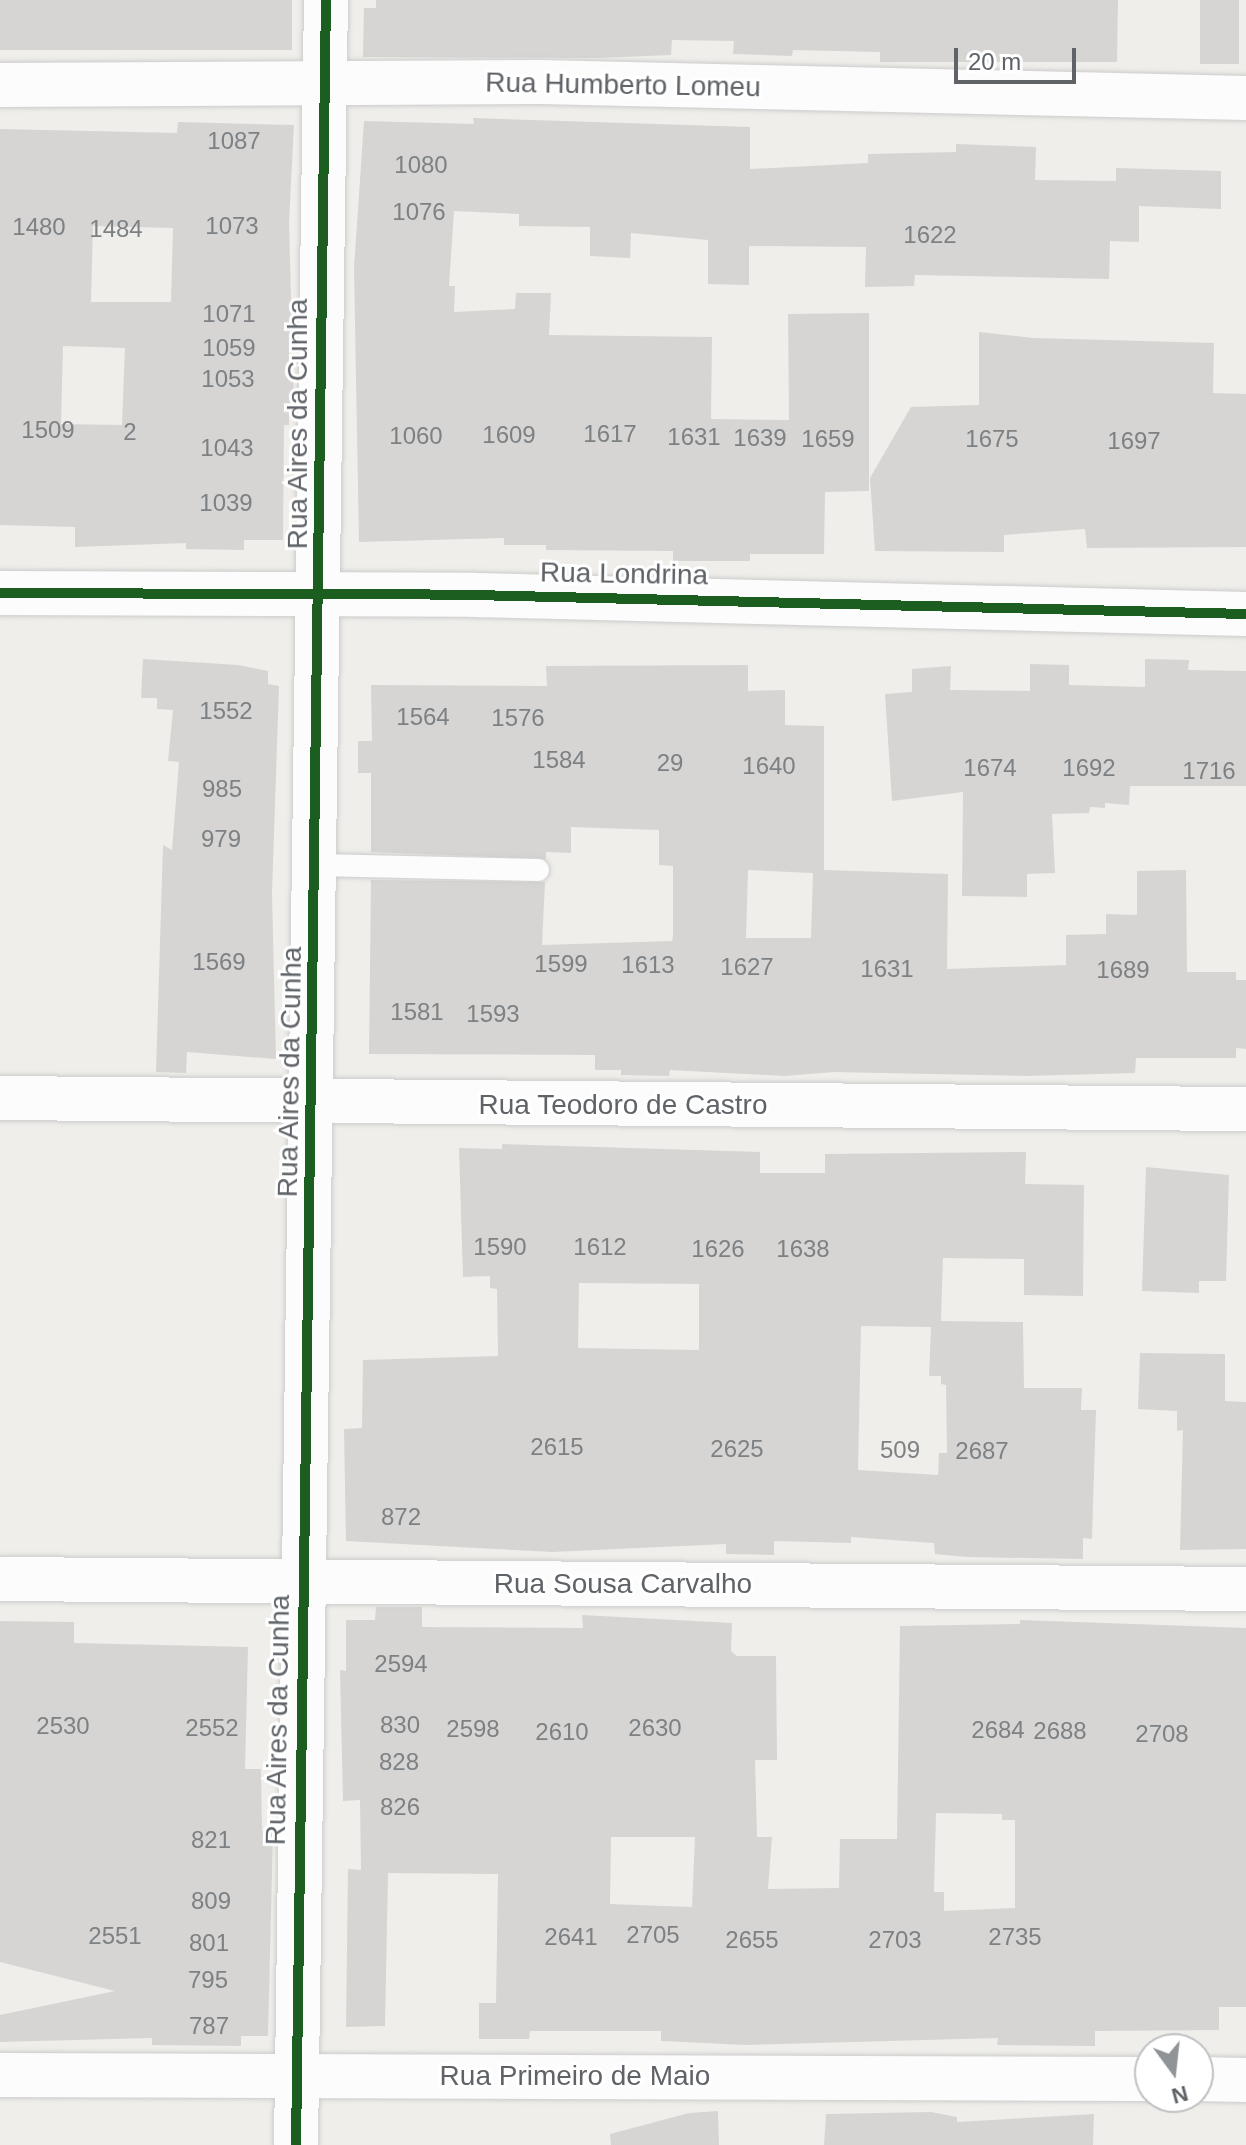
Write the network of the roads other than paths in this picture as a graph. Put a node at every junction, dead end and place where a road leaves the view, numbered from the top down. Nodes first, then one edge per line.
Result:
1 (326, 0) edge
2 (0, 85) edge
3 (323, 85) junction
4 (1246, 98) edge
5 (0, 593) edge
6 (321, 594) junction
7 (1246, 614) edge
8 (318, 865) junction
9 (538, 870) dead end
10 (0, 1098) edge
11 (314, 1103) junction
12 (1246, 1109) edge
13 (0, 1579) edge
14 (304, 1581) junction
15 (1246, 1589) edge
16 (0, 2075) edge
17 (298, 2075) junction
18 (1134, 2079) edge
19 (1214, 2079) edge
20 (1246, 2080) edge
21 (296, 2145) edge

1 - 3 street, Rua Aires da Cunha
2 - 3 street, Rua Humberto Lomeu
3 - 4 street, Rua Humberto Lomeu
3 - 6 street, Rua Aires da Cunha
5 - 6 street, Rua Londrina
6 - 7 street, Rua Londrina
6 - 8 street, Rua Aires da Cunha
8 - 9 lane
8 - 11 street, Rua Aires da Cunha
10 - 11 street, Rua Teodoro de Castro
11 - 12 street, Rua Teodoro de Castro
11 - 14 street, Rua Aires da Cunha
13 - 14 street, Rua Sousa Carvalho
14 - 15 street, Rua Sousa Carvalho
14 - 17 street, Rua Aires da Cunha
16 - 17 street, Rua Primeiro de Maio
17 - 18 street, Rua Primeiro de Maio
17 - 21 street, Rua Aires da Cunha
19 - 20 street

